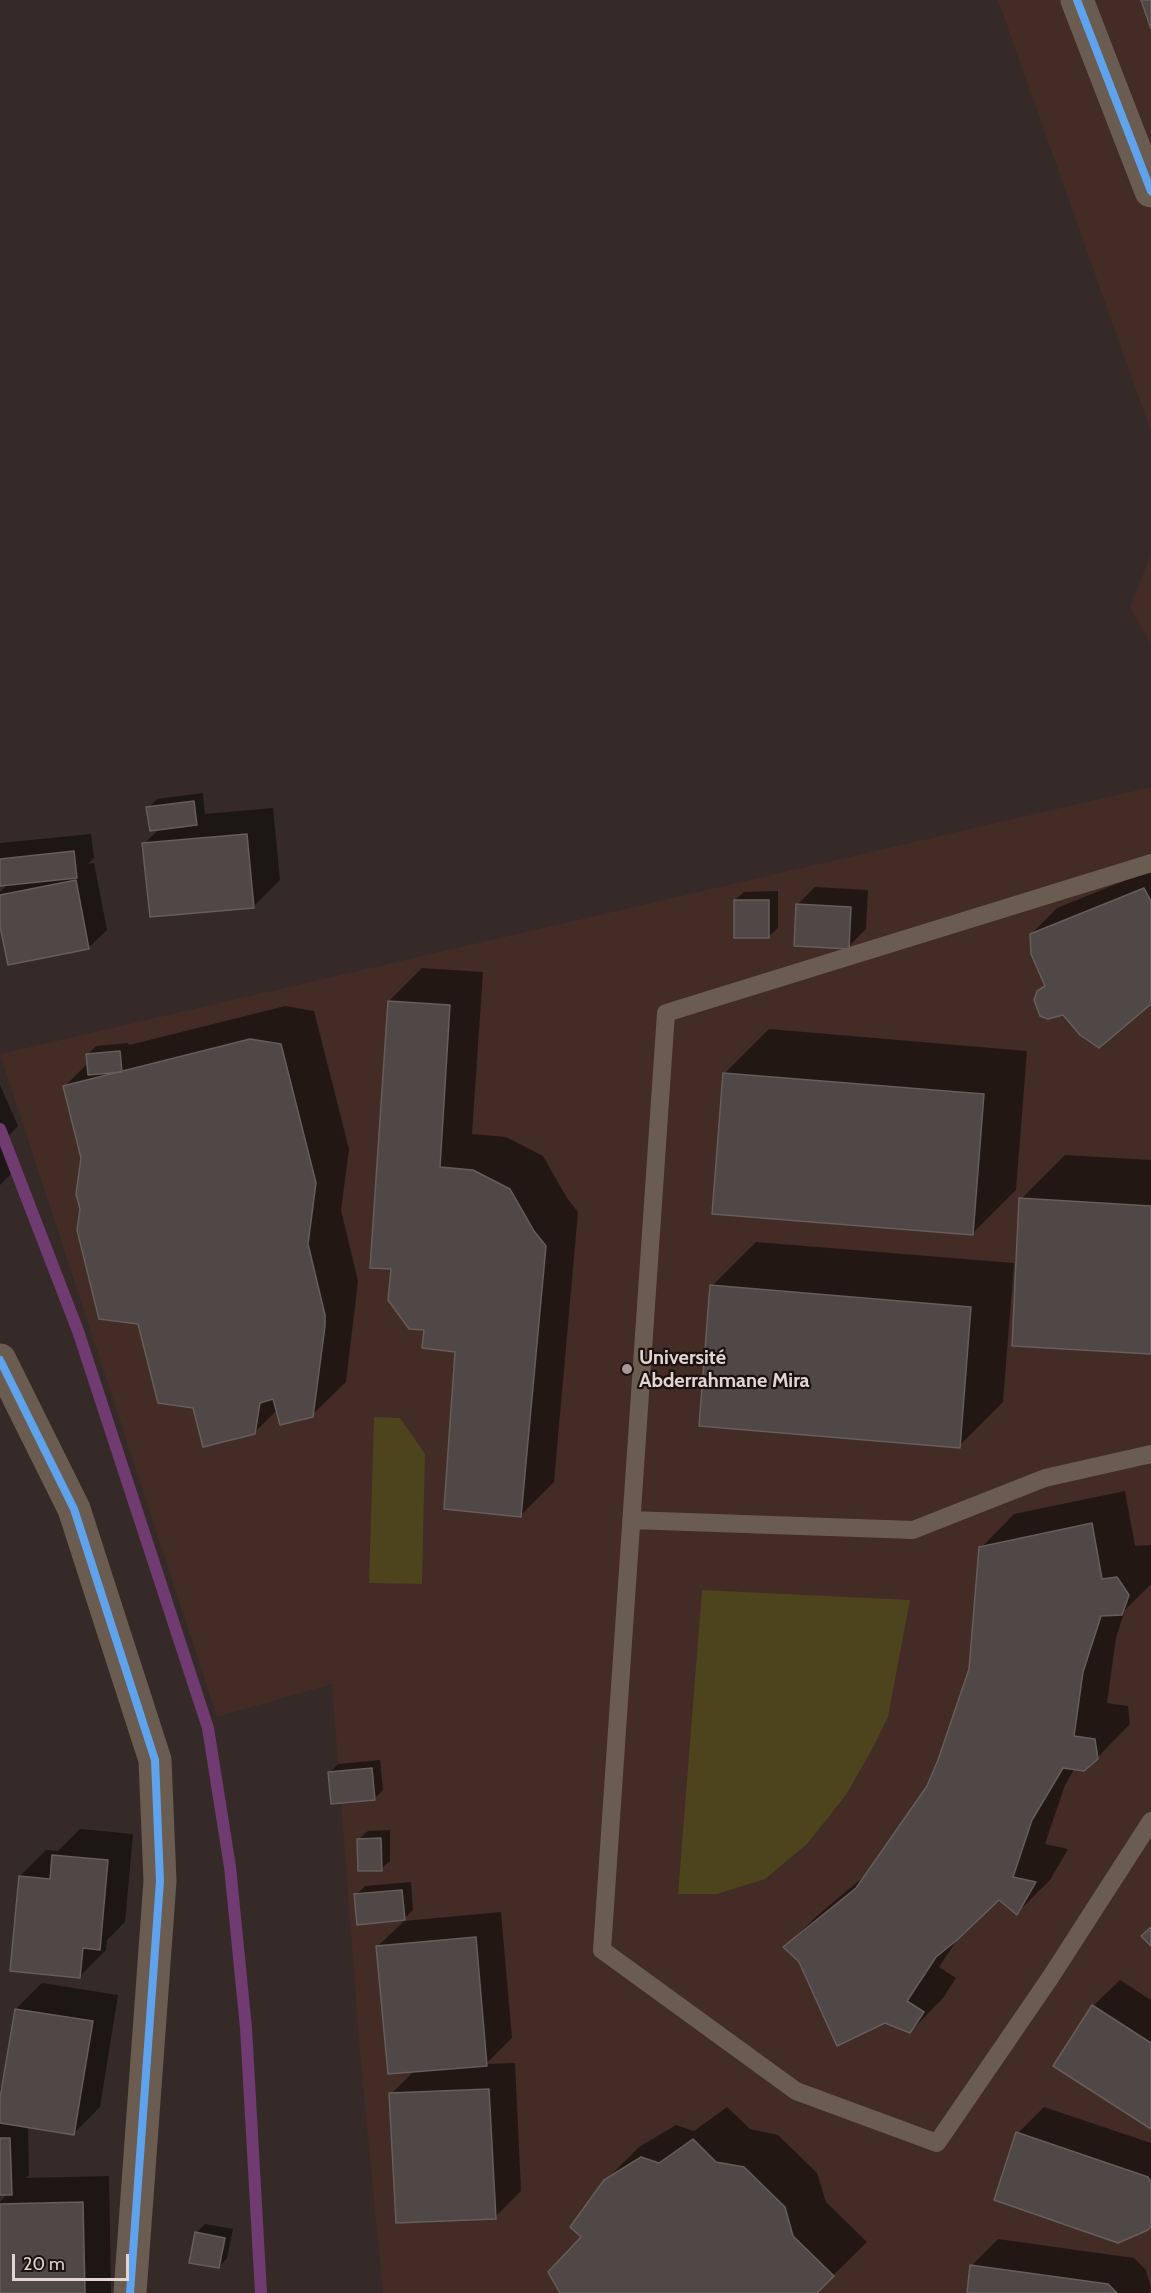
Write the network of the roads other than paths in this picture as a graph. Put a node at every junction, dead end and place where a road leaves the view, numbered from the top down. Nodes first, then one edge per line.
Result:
1 (1077, 0) edge
2 (1151, 191) edge
3 (1151, 863) edge
4 (0, 1360) edge
5 (1151, 1454) edge
6 (632, 1520) junction
7 (1151, 1821) edge
8 (130, 2293) edge

1 - 2 street
3 - 6 lane
4 - 8 street
5 - 6 lane
6 - 7 lane

